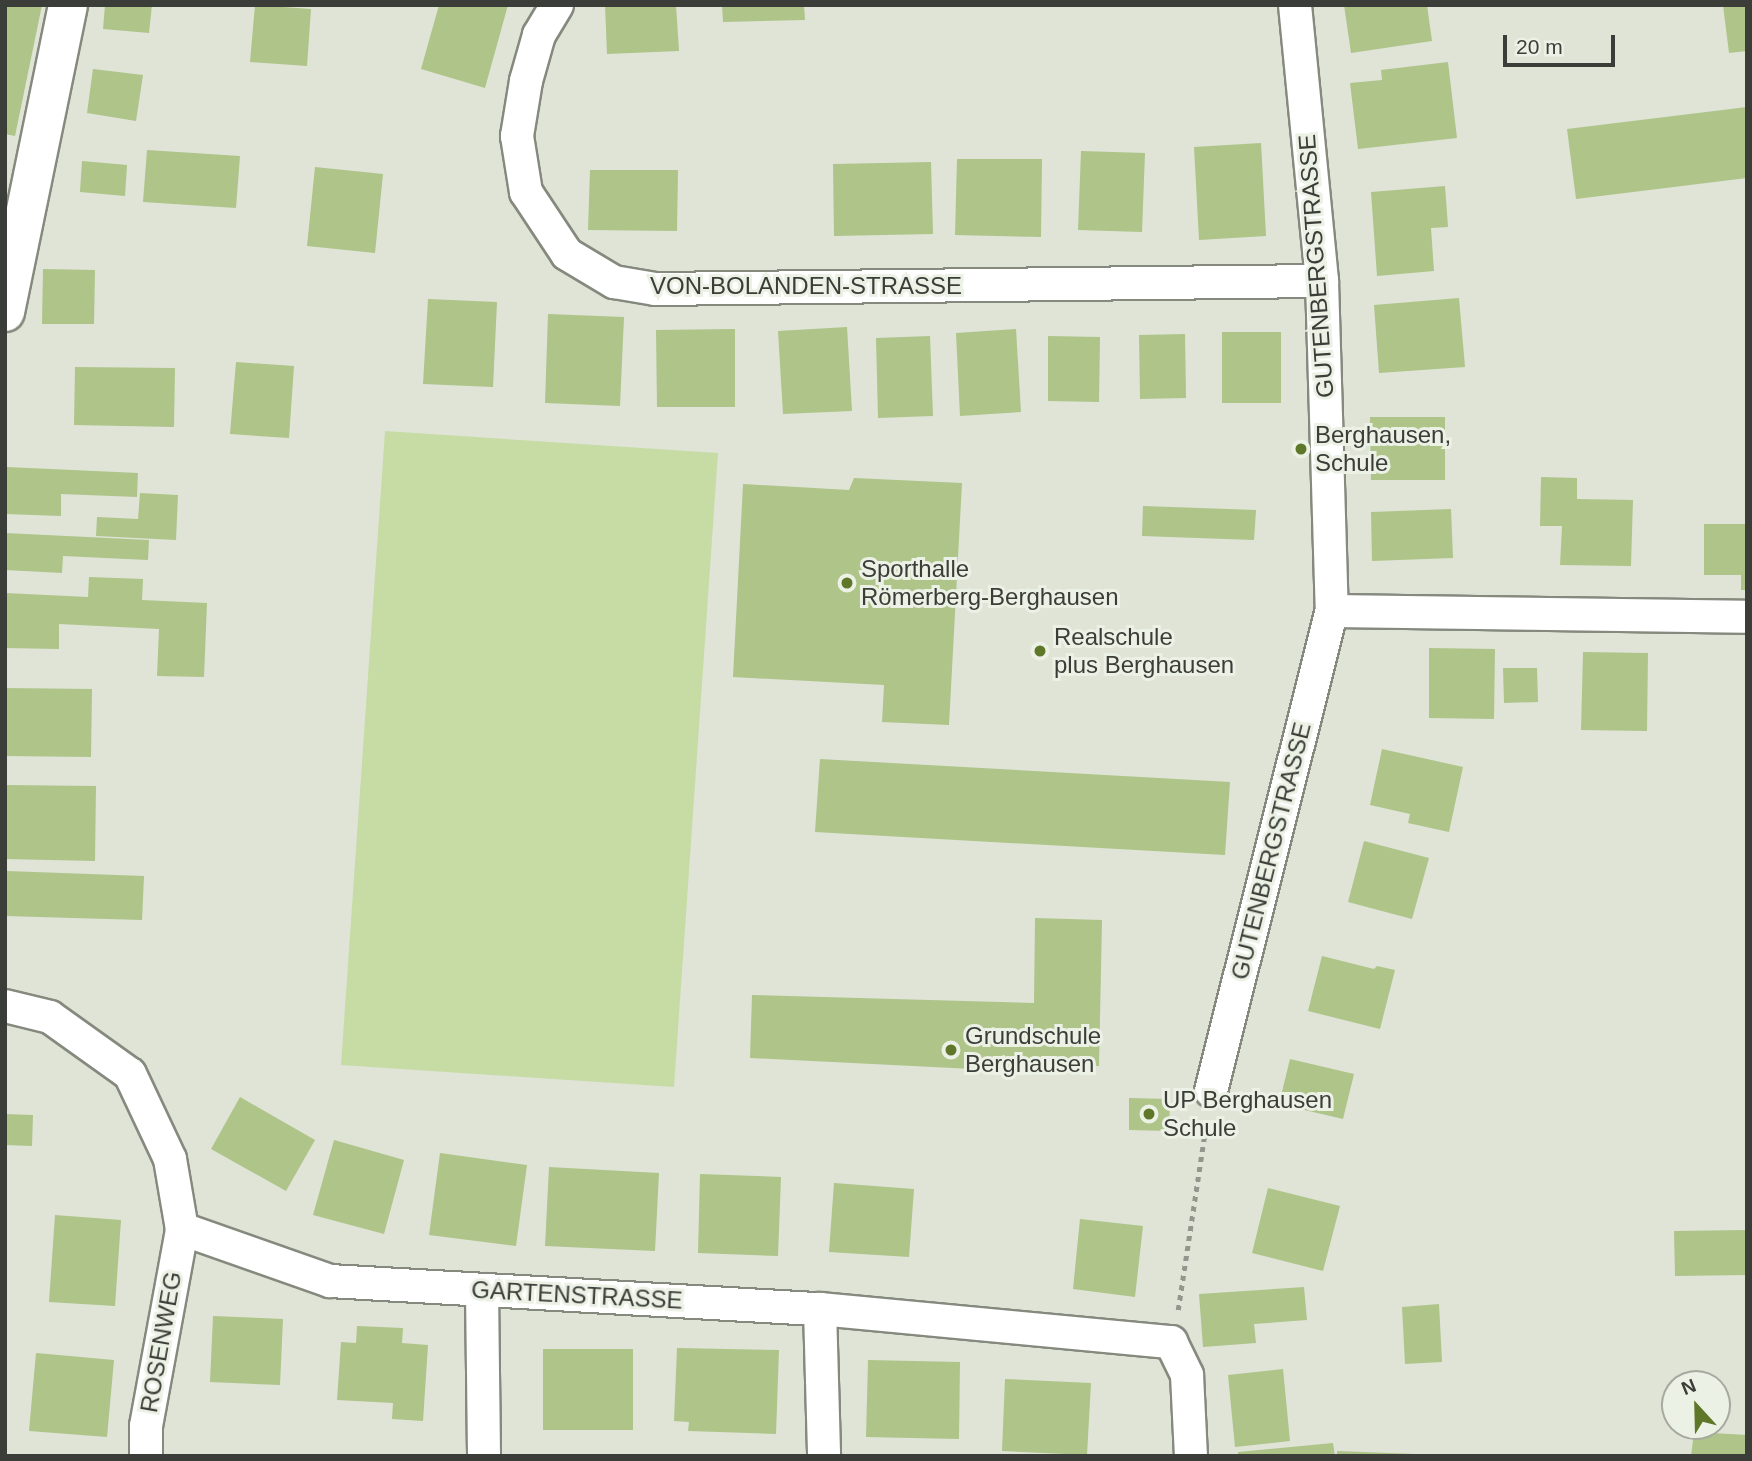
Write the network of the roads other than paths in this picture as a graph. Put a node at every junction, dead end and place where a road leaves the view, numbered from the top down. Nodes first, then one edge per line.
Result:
1 (68, 5) edge
2 (557, 5) edge
3 (1294, 5) edge
4 (1322, 281) junction
5 (5, 312) edge
6 (1332, 611) junction
7 (1747, 617) edge
8 (5, 1006) edge
9 (1211, 1091) road end
10 (182, 1229) junction
11 (482, 1290) junction
12 (820, 1310) junction
13 (146, 1456) edge
14 (484, 1456) edge
15 (824, 1456) edge
16 (1191, 1456) edge

1 - 5 main road
2 - 4 street, VON-BOLANDEN-STRASSE
3 - 4 street, GUTENBERGSTRASSE
4 - 6 street, GUTENBERGSTRASSE
6 - 7 street
6 - 9 street, GUTENBERGSTRASSE
8 - 10 street
10 - 11 street, GARTENSTRASSE
10 - 13 street, ROSENWEG
11 - 12 street, GARTENSTRASSE
11 - 14 street
12 - 15 street
12 - 16 street, GARTENSTRASSE

